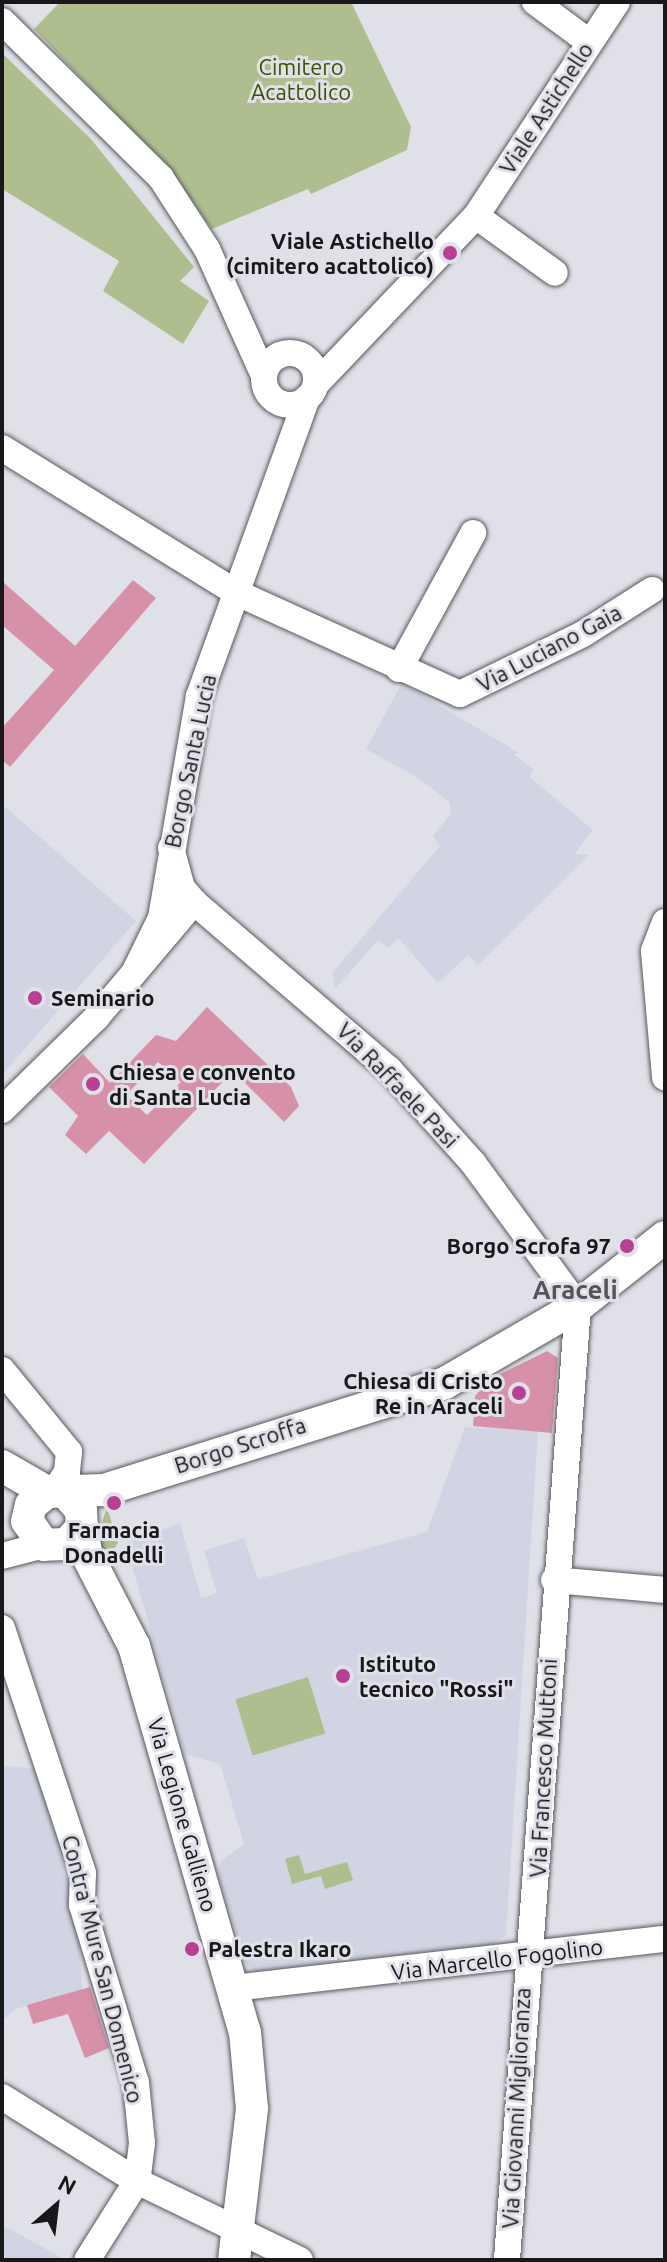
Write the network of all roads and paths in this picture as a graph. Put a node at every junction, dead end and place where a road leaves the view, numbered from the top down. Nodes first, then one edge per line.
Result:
1 (535, 2) edge
2 (617, 2) edge
3 (2, 21) edge
4 (589, 42) junction
5 (476, 216) junction
6 (555, 273) dead end
7 (241, 320) junction
8 (343, 348) junction
9 (294, 354) junction
10 (269, 388) junction
11 (312, 391) junction
12 (2, 448) edge
13 (284, 461) junction
14 (473, 533) dead end
15 (652, 590) dead end
16 (235, 592) junction
17 (399, 669) junction
18 (182, 899) junction
19 (665, 922) edge
20 (665, 1078) edge
21 (2, 1110) edge
22 (665, 1237) edge
23 (578, 1306) junction
24 (2, 1370) edge
25 (2, 1466) edge
26 (2, 1479) edge
27 (54, 1517) junction
28 (2, 1556) edge
29 (554, 1580) junction
30 (665, 1590) edge
31 (2, 1628) edge
32 (665, 1939) edge
33 (525, 1955) junction
34 (233, 1988) junction
35 (2, 2097) edge
36 (137, 2181) junction
37 (238, 2245) edge
38 (87, 2260) edge
39 (300, 2260) edge
40 (507, 2260) edge

1 - 4 street
2 - 4 street, Viale Astichello
3 - 7 street, Borgo Santa Lucia
4 - 5 street, Viale Astichello
5 - 6 street
5 - 8 street, Viale Astichello
7 - 9 street
7 - 10 street, Borgo Santa Lucia
8 - 9 street
8 - 11 street, Viale Astichello
9 - 10 street
9 - 11 street
10 - 11 street
10 - 13 street, Borgo Santa Lucia
11 - 13 street, Borgo Santa Lucia
12 - 16 street, Via Luciano Gaia
13 - 16 street, Borgo Santa Lucia
14 - 17 street
15 - 17 street, Via Luciano Gaia
16 - 17 street, Via Luciano Gaia
16 - 18 street, Borgo Santa Lucia
18 - 21 street
18 - 23 street, Via Raffaele Pasi
19 - 20 street
22 - 23 main road, Borgo Scroffa
23 - 27 main road, Borgo Scroffa
23 - 29 street, Via Francesco Muttoni
24 - 27 street
25 - 27 main road
26 - 27 main road
27 - 28 street
27 - 34 main road, Via Legione Gallieno
29 - 30 street
29 - 33 street, Via Francesco Muttoni
31 - 36 street, Contra' Mure San Domenico
32 - 33 street, Via Marcello Fogolino
33 - 34 street, Via Marcello Fogolino
33 - 40 street, Via Giovanni Miglioranza
34 - 37 main road, Via Legione Gallieno
35 - 36 street
36 - 37 street
36 - 38 street
37 - 39 street

